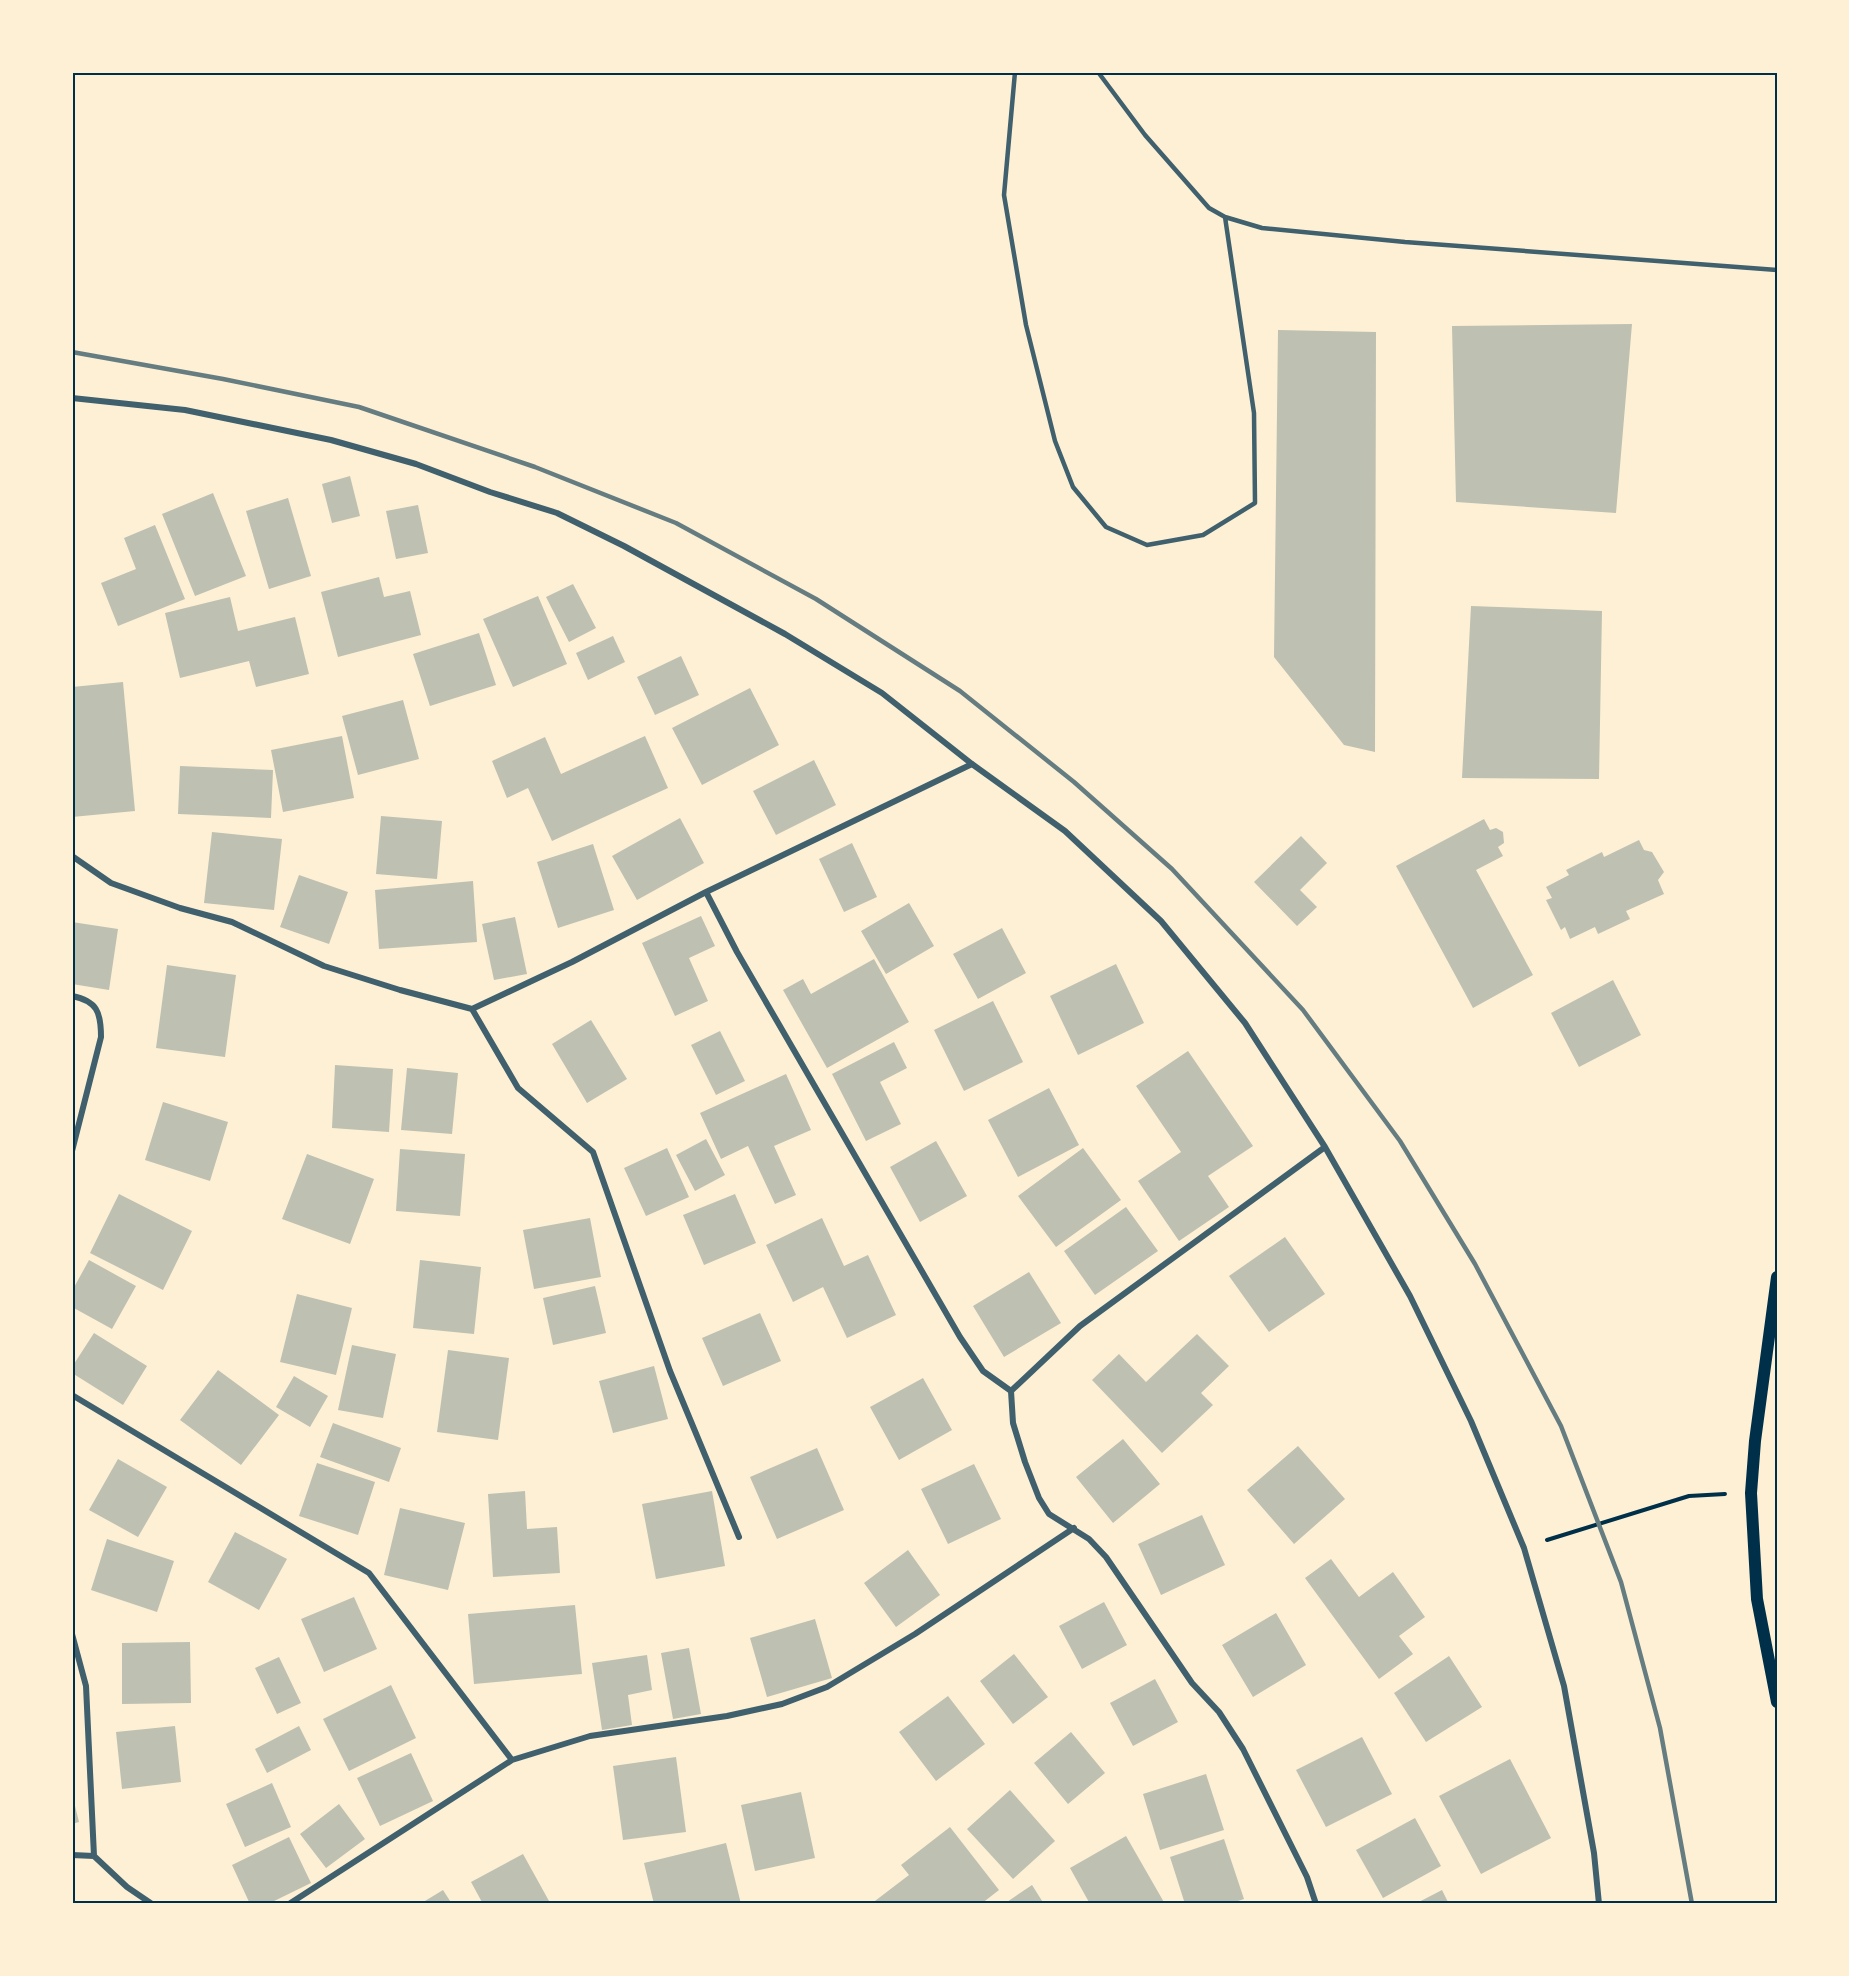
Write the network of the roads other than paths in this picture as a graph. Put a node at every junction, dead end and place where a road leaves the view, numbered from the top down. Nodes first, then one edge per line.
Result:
1 (1015, 72) edge
2 (1098, 72) edge
3 (1225, 217) junction
4 (1777, 270) edge
5 (72, 398) edge
6 (972, 764) junction
7 (72, 856) edge
8 (706, 892) junction
9 (72, 996) edge
10 (472, 1009) junction
11 (1325, 1147) junction
12 (72, 1151) edge
13 (1777, 1277) edge
14 (1011, 1391) junction
15 (72, 1395) edge
16 (1074, 1528) junction
17 (739, 1537) dead end
18 (72, 1634) edge
19 (1777, 1702) edge
20 (512, 1760) junction
21 (72, 1855) edge
22 (94, 1856) junction
23 (152, 1904) edge
24 (289, 1904) edge
25 (1316, 1904) edge
26 (1599, 1904) edge

1 - 3 lane
2 - 3 lane
3 - 4 lane
5 - 6 street
6 - 8 street
6 - 11 street
7 - 10 street
8 - 10 street
8 - 14 street
9 - 12 street
10 - 17 street
11 - 14 street
11 - 26 street
13 - 19 main road
14 - 16 street
15 - 20 street
16 - 20 street
16 - 25 street
18 - 22 street
20 - 24 street
21 - 22 street
22 - 23 street

